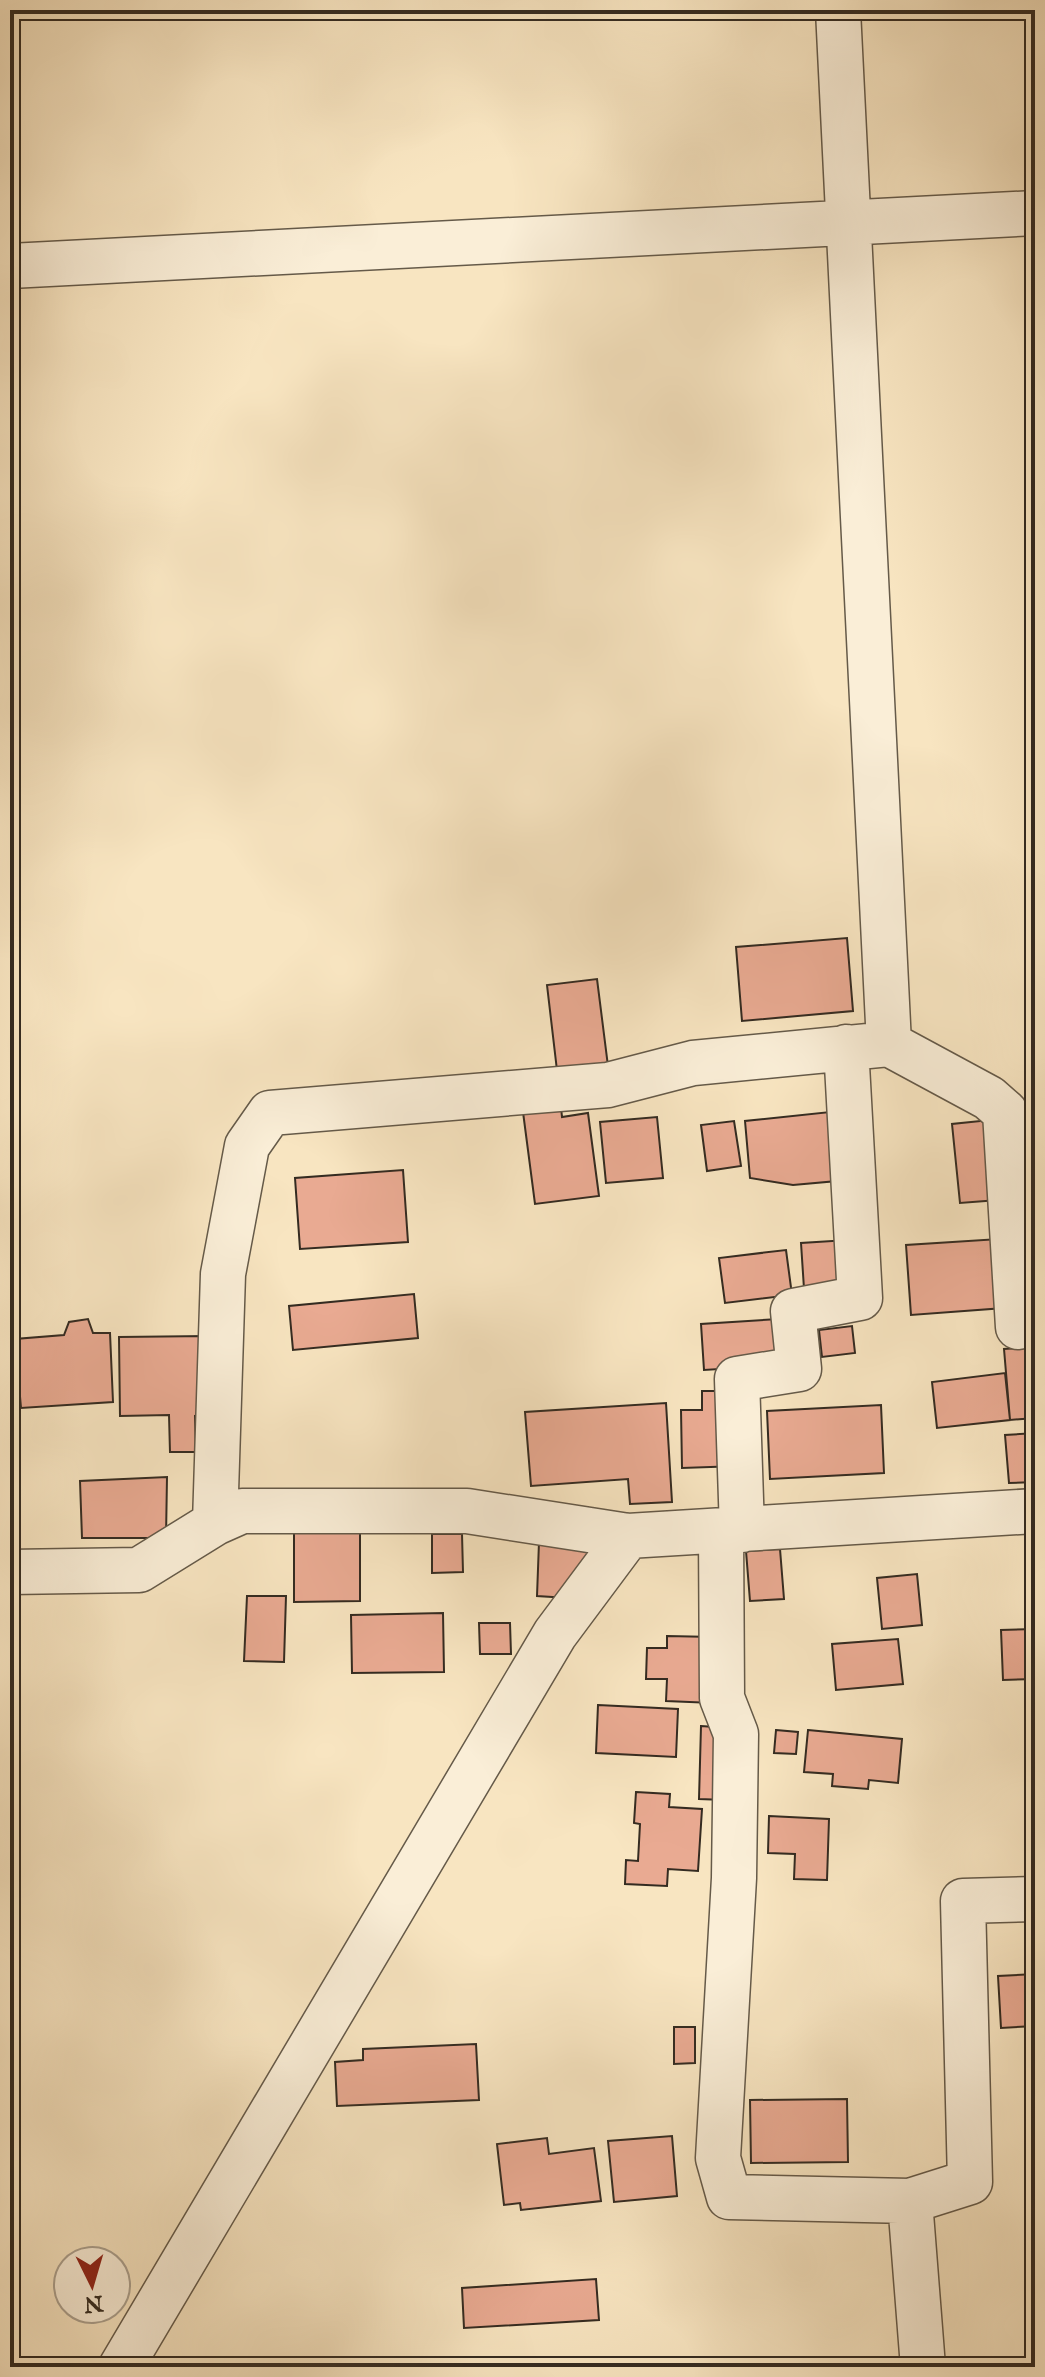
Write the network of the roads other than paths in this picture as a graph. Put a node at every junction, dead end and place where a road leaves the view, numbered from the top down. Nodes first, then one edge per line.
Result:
1 (838, 10) edge
2 (1035, 213) edge
3 (850, 223) junction
4 (10, 266) edge
5 (889, 1044) junction
6 (846, 1047) junction
7 (1013, 1327) edge
8 (1035, 1511) edge
9 (215, 1523) junction
10 (731, 1531) junction
11 (628, 1536) junction
12 (10, 1572) edge
13 (1035, 1899) edge
14 (910, 2201) junction
15 (121, 2367) edge
16 (923, 2367) edge

1 - 3 street
2 - 3 street
3 - 4 street
3 - 5 street
5 - 6 street
5 - 7 street
6 - 9 street
6 - 10 street
8 - 10 street
9 - 11 street
9 - 12 street
10 - 11 street
10 - 14 street
11 - 15 street
13 - 14 street
14 - 16 street

